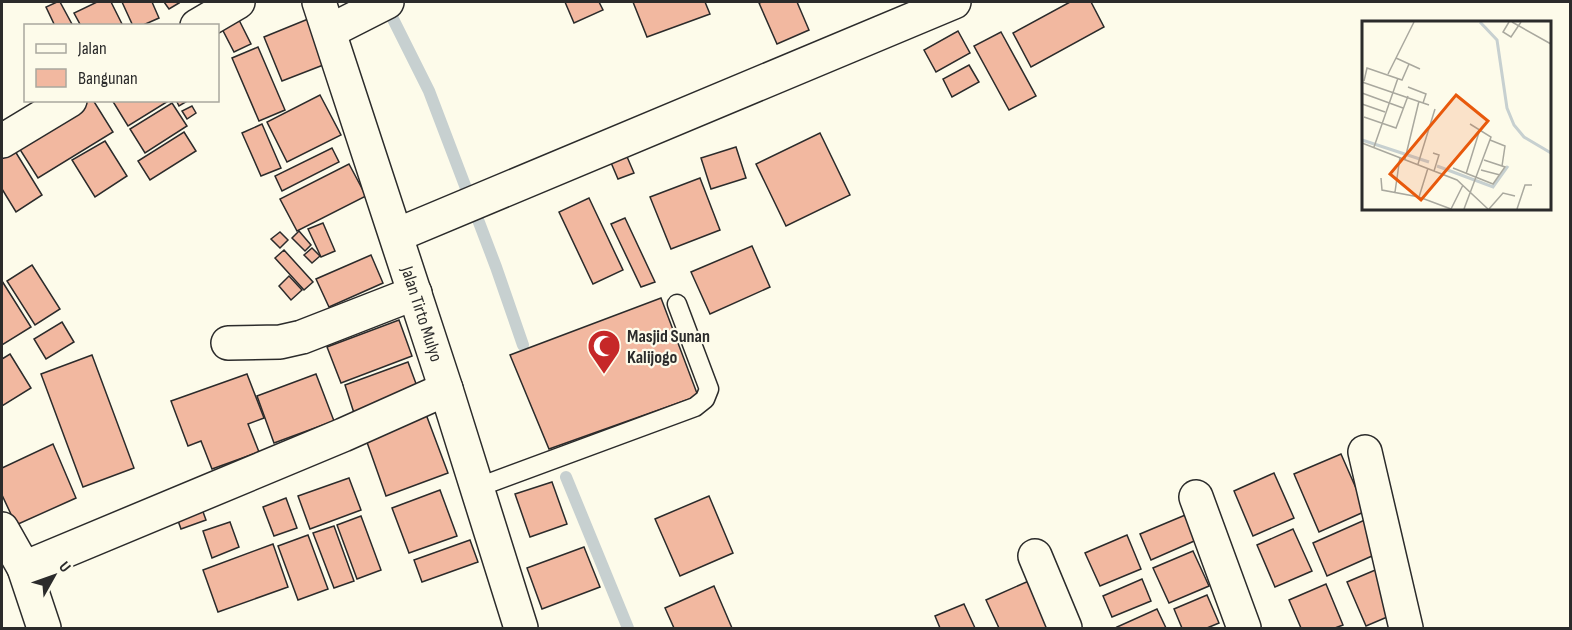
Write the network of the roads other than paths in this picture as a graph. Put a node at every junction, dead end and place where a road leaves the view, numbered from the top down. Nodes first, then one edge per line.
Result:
1 (238, 2) edge
2 (954, 2) edge
3 (376, 7) edge
4 (324, 16) edge
5 (200, 24) edge
6 (67, 102) edge
7 (2, 141) edge
8 (397, 235) junction
9 (415, 293) junction
10 (677, 304) dead end
11 (228, 343) dead end
12 (446, 388) junction
13 (1365, 452) dead end
14 (476, 488) junction
15 (1196, 497) dead end
16 (2, 529) edge
17 (1035, 556) dead end
18 (24, 568) junction
19 (1398, 625) edge
20 (44, 628) edge
21 (521, 628) edge
22 (1065, 628) edge
23 (1244, 628) edge

1 - 5 street
2 - 8 street
3 - 4 street
4 - 8 street, Jalan Tirto Mulyo
6 - 7 street
8 - 9 street, Jalan Tirto Mulyo
9 - 11 street
9 - 12 street, Jalan Tirto Mulyo
10 - 14 lane
12 - 14 street, Jalan Tirto Mulyo
12 - 18 street
13 - 19 street
14 - 21 street, Jalan Tirto Mulyo
15 - 23 street
16 - 18 street
17 - 22 street
18 - 20 street

